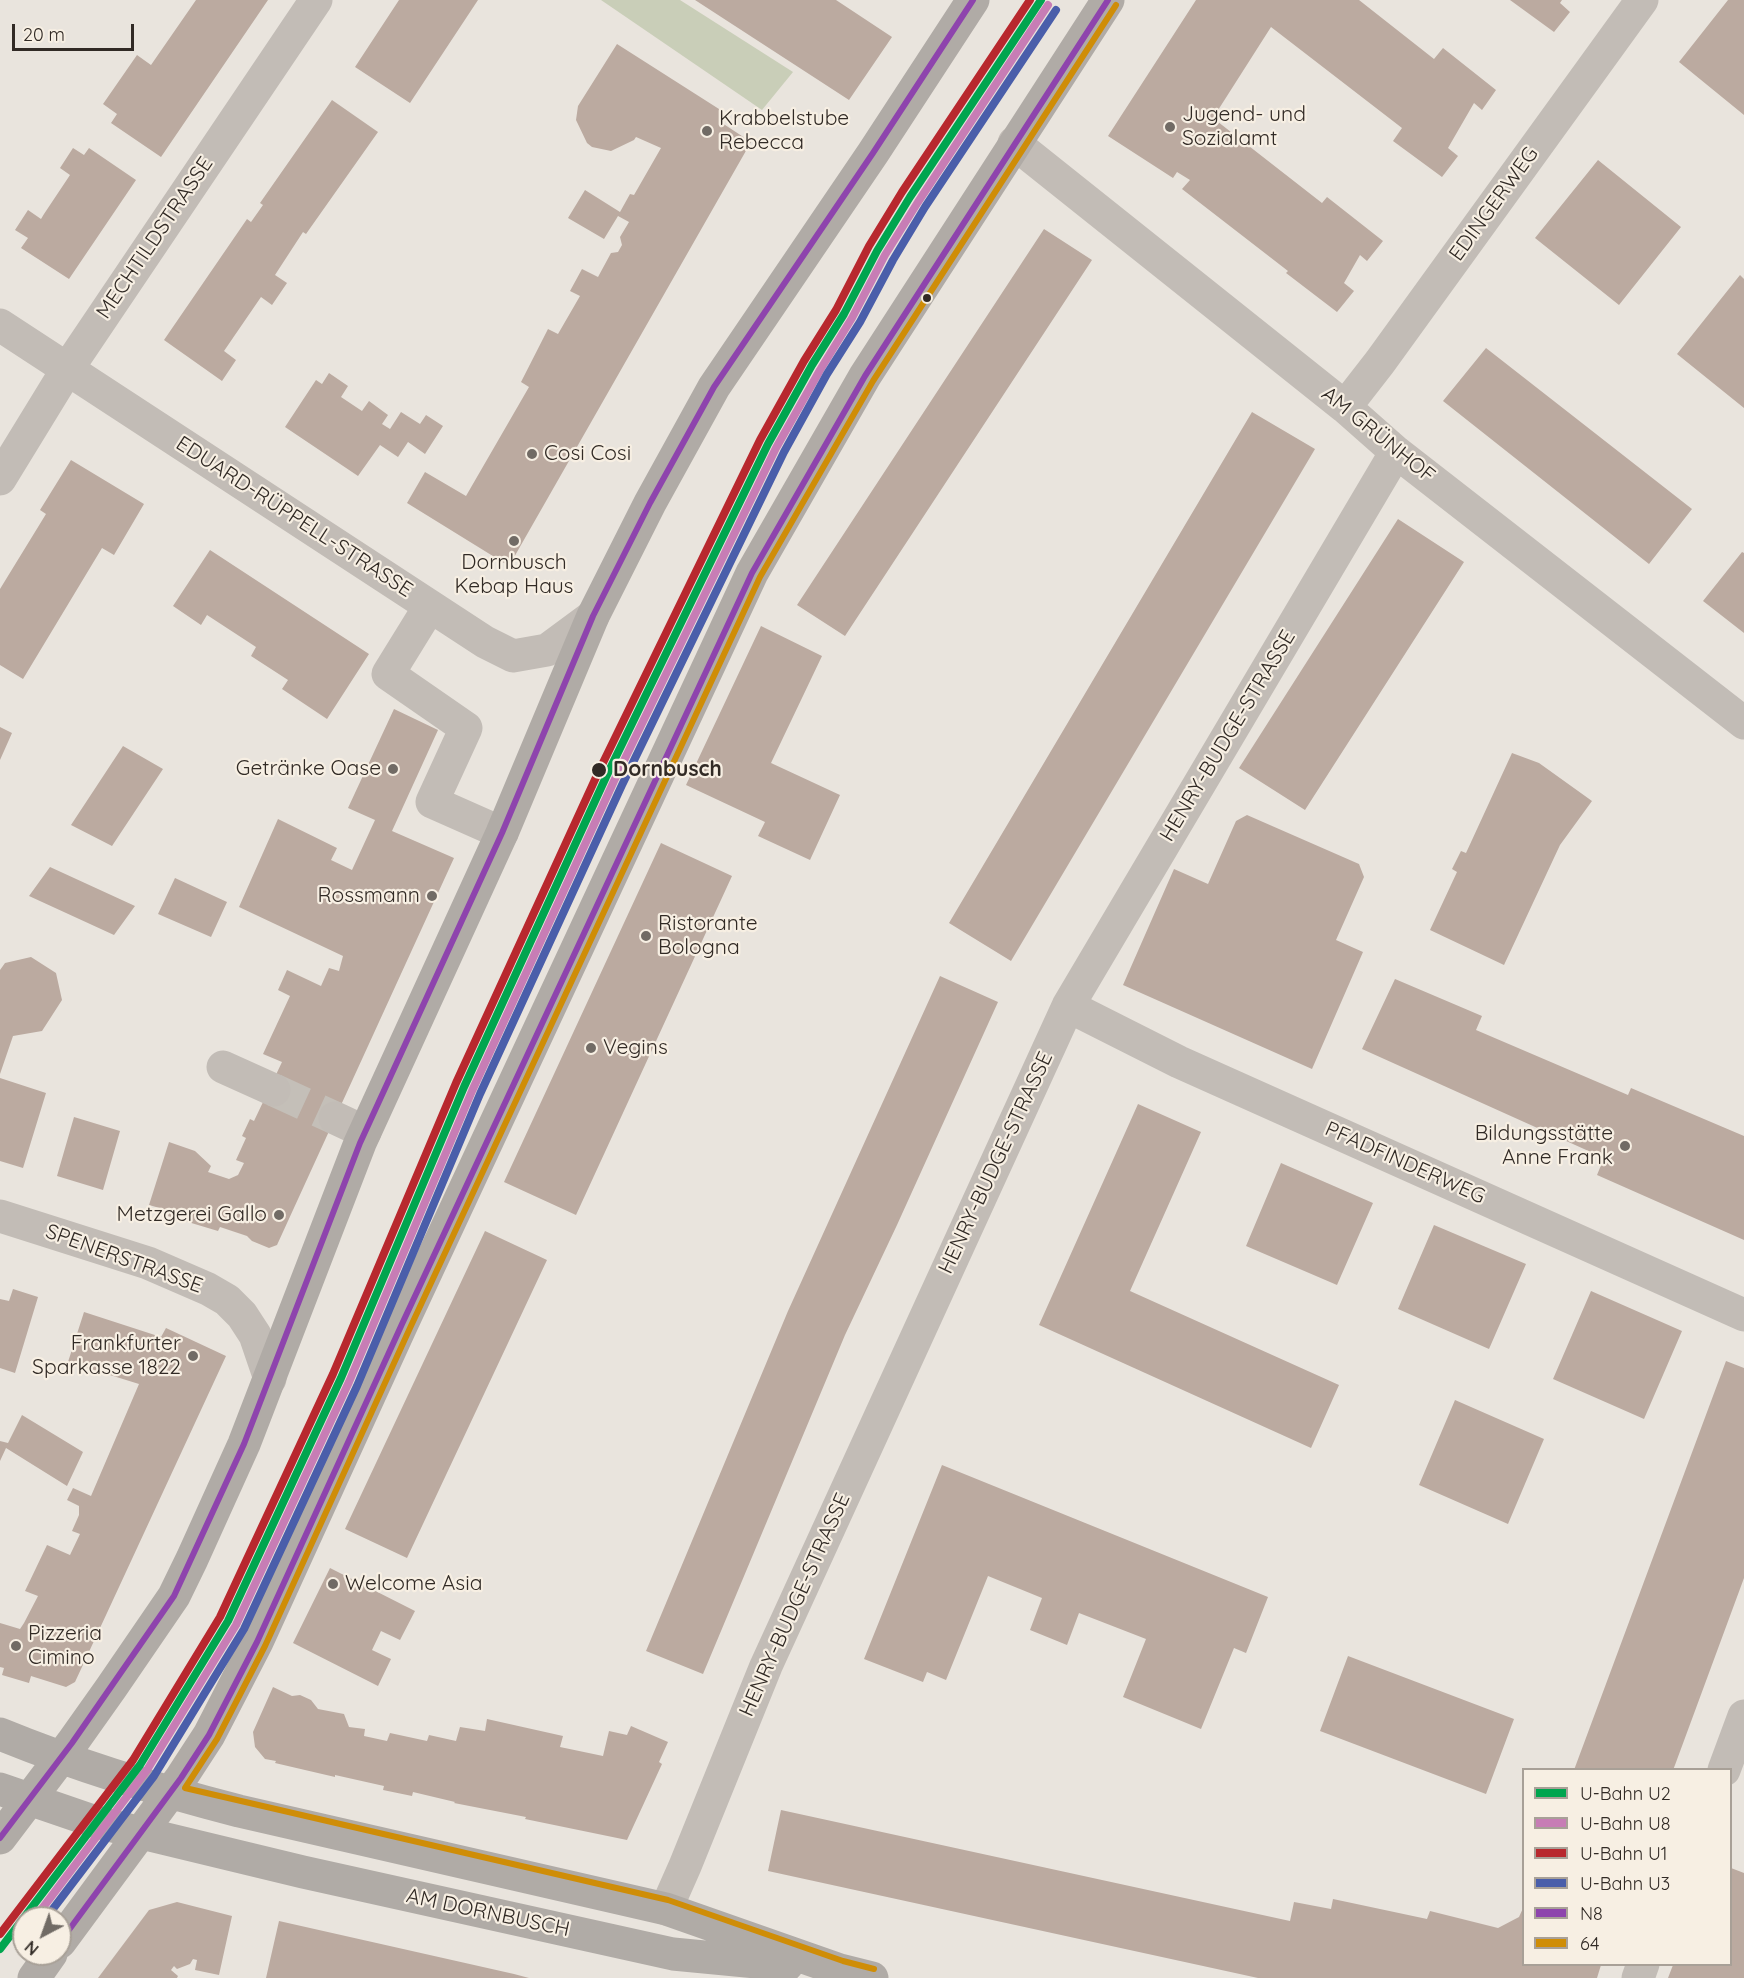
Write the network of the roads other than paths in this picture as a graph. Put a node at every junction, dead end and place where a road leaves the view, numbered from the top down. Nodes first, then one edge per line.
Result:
1 (316, 0) edge
2 (973, 0) edge
3 (1108, 0) edge
4 (1642, 0) edge
5 (1014, 143) junction
6 (0, 325) edge
7 (68, 368) junction
8 (1345, 407) junction
9 (1396, 452) junction
10 (0, 479) edge
11 (430, 606) junction
12 (593, 616) junction
13 (1744, 723) edge
14 (501, 833) junction
15 (1068, 1006) junction
16 (223, 1066) dead end
17 (274, 1090) tunnel mouth
18 (335, 1118) tunnel mouth
19 (365, 1132) junction
20 (0, 1216) edge
21 (1744, 1315) edge
22 (270, 1379) junction
23 (1744, 1716) edge
24 (0, 1734) edge
25 (60, 1758) junction
26 (1725, 1768) edge
27 (168, 1793) junction
28 (15, 1794) edge
29 (140, 1833) junction
30 (0, 1838) edge
31 (666, 1909) junction
32 (72, 1925) edge
33 (840, 1970) junction
34 (873, 1978) edge

1 - 7 street, MECHTILDSTRASSE
2 - 12 main road
3 - 5 main road
4 - 8 street, EDINGERWEG
5 - 8 street, AM GRÜNHOF
5 - 27 main road
6 - 7 street, EDUARD-RÜPPELL-STRASSE
7 - 10 street, MECHTILDSTRASSE
7 - 11 street, EDUARD-RÜPPELL-STRASSE
8 - 9 street, AM GRÜNHOF
9 - 13 street, AM GRÜNHOF
9 - 15 street, HENRY-BUDGE-STRASSE
11 - 12 street, EDUARD-RÜPPELL-STRASSE
11 - 14 street
12 - 14 main road
14 - 19 main road
15 - 21 street, PFADFINDERWEG
15 - 31 street, HENRY-BUDGE-STRASSE
16 - 17 street
18 - 19 street
19 - 22 main road
20 - 22 street, SPENERSTRASSE
22 - 25 main road
23 - 26 street
24 - 25 main road, AM DORNBUSCH
25 - 27 main road, AM DORNBUSCH
25 - 28 main road
27 - 29 main road
27 - 31 main road, AM DORNBUSCH
28 - 29 main road, AM DORNBUSCH
28 - 30 main road
29 - 32 main road
29 - 33 main road, AM DORNBUSCH
31 - 33 main road, AM DORNBUSCH
33 - 34 main road, AM DORNBUSCH

